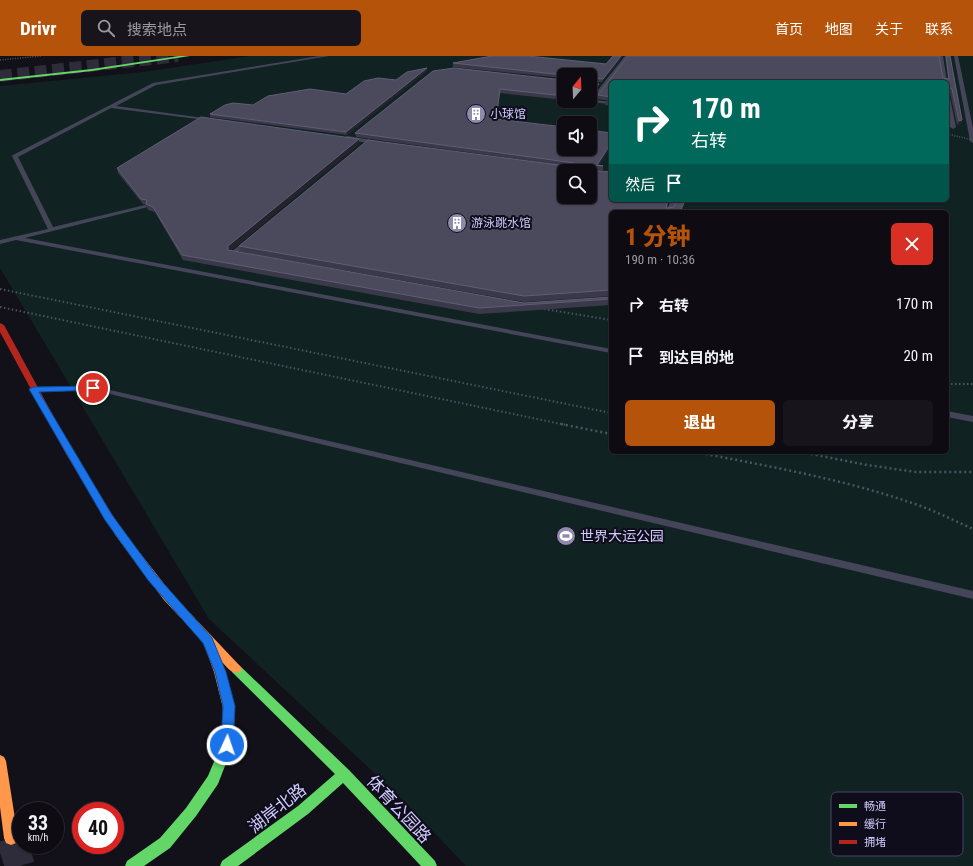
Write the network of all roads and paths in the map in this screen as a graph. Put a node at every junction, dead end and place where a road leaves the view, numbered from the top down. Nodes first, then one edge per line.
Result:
1 (41, 56) edge
2 (188, 56) edge
3 (328, 56) edge
4 (627, 56) edge
5 (941, 56) edge
6 (955, 56) edge
7 (0, 60) edge
8 (1, 80) edge
9 (945, 80) edge
10 (597, 85) edge
11 (604, 86) junction
12 (609, 103) edge
13 (111, 106) junction
14 (949, 109) edge
15 (214, 120) edge
16 (951, 125) edge
17 (354, 134) edge
18 (949, 135) edge
19 (340, 138) edge
20 (348, 139) junction
21 (368, 141) junction
22 (973, 141) edge
23 (383, 143) edge
24 (362, 146) edge
25 (145, 207) edge
26 (51, 230) junction
27 (255, 235) edge
28 (16, 238) junction
29 (0, 242) edge
30 (247, 257) edge
31 (0, 289) edge
32 (0, 307) edge
33 (544, 309) edge
34 (609, 320) edge
35 (0, 325) edge
36 (609, 350) edge
37 (949, 384) edge
38 (973, 384) edge
39 (34, 389) junction
40 (609, 413) edge
41 (949, 414) edge
42 (973, 419) edge
43 (609, 434) edge
44 (705, 454) edge
45 (811, 454) edge
46 (973, 472) edge
47 (973, 528) edge
48 (973, 595) edge
49 (208, 641) junction
50 (0, 761) edge
51 (344, 774) junction
52 (11, 838) tunnel mouth
53 (132, 866) edge
54 (227, 866) edge
55 (430, 866) edge

1 - 7 path
2 - 8 street
3 - 13 lane
4 - 11 lane
5 - 9 lane
6 - 22 lane
10 - 11 lane
11 - 12 lane
13 - 15 lane
13 - 26 lane
14 - 16 lane
17 - 20 lane
18 - 22 path, bridge
19 - 20 lane
20 - 21 lane
21 - 23 lane
21 - 24 lane
25 - 26 lane
26 - 28 lane
27 - 30 lane
28 - 29 lane
28 - 36 lane
31 - 40 path
32 - 43 path
33 - 34 path
35 - 39 street, 体育公园路
37 - 38 path
39 - 48 lane
39 - 49 street, 体育公园路
41 - 42 lane
44 - 47 path
45 - 46 path
49 - 51 street, 体育公园路
49 - 53 street
50 - 52 street
51 - 54 street, 湖岸北路
51 - 55 street, 体育公园路

